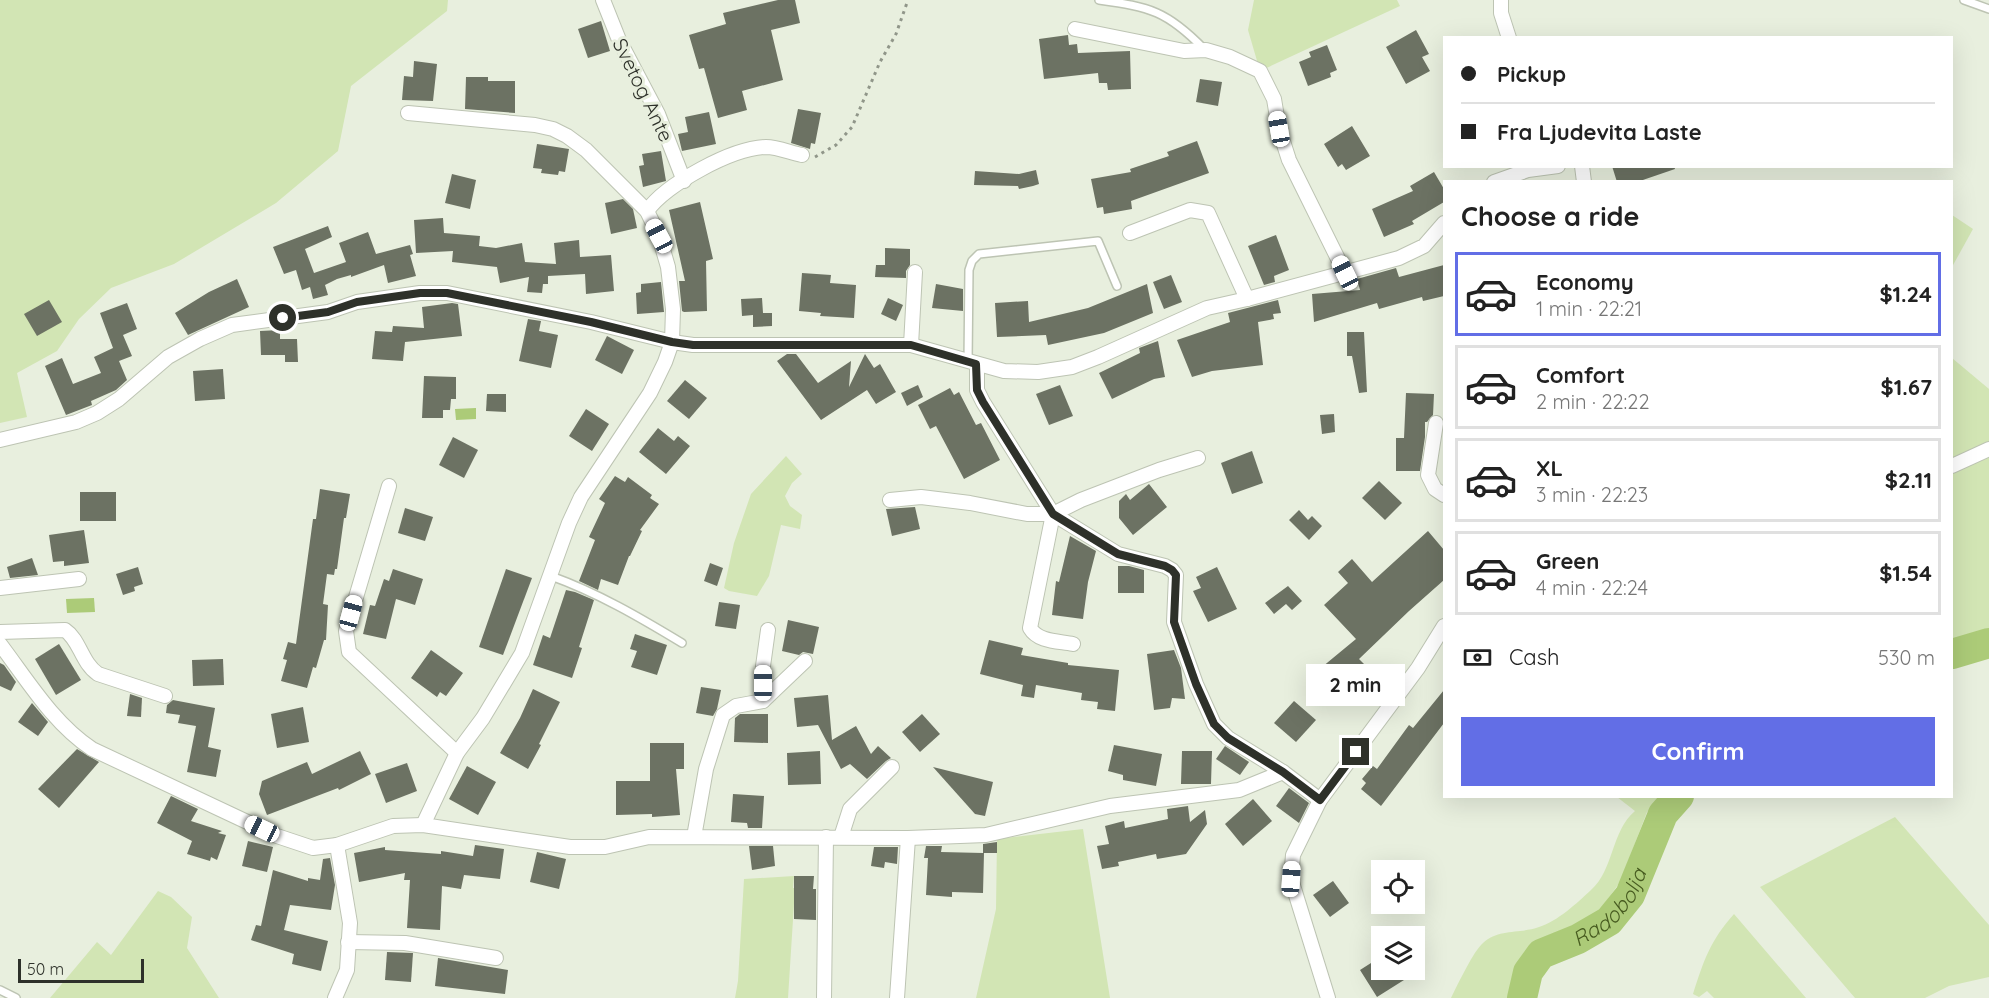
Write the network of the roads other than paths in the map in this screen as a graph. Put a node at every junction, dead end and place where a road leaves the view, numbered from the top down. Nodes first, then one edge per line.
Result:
1 (603, 0) edge
2 (1099, 0) edge
3 (1501, 0) edge
4 (1964, 0) edge
5 (1989, 9) edge
6 (1075, 29) dead end
7 (1508, 36) edge
8 (1206, 50) junction
9 (408, 113) dead end
10 (802, 155) road end
11 (1543, 168) edge
12 (1500, 180) edge
13 (684, 181) junction
14 (647, 211) junction
15 (1443, 224) edge
16 (1130, 233) dead end
17 (915, 272) dead end
18 (1345, 273) junction
19 (1118, 286) dead end
20 (1247, 299) junction
21 (672, 342) junction
22 (911, 345) junction
23 (972, 363) junction
24 (1436, 423) dead end
25 (0, 440) edge
26 (1989, 449) edge
27 (1198, 458) dead end
28 (1953, 466) edge
29 (389, 486) dead end
30 (1443, 494) edge
31 (890, 500) dead end
32 (1053, 514) junction
33 (551, 576) junction
34 (79, 579) dead end
35 (0, 588) edge
36 (1443, 629) edge
37 (768, 630) dead end
38 (0, 632) edge
39 (682, 643) dead end
40 (0, 644) edge
41 (1073, 644) dead end
42 (805, 661) dead end
43 (165, 696) dead end
44 (763, 701) junction
45 (457, 753) junction
46 (892, 767) dead end
47 (1283, 772) junction
48 (1320, 800) junction
49 (423, 825) junction
50 (694, 837) junction
51 (826, 837) junction
52 (841, 837) junction
53 (908, 838) junction
54 (337, 845) junction
55 (348, 942) junction
56 (496, 958) dead end
57 (0, 990) edge
58 (16, 998) edge
59 (335, 998) edge
60 (824, 998) edge
61 (897, 998) edge
62 (1328, 998) edge

1 - 13 street, Svetog Ante
2 - 8 lane
3 - 7 street
4 - 5 lane
6 - 8 street
8 - 18 street
9 - 14 street
10 - 13 street
11 - 12 street
13 - 14 street
14 - 21 street
15 - 18 street
16 - 20 street
17 - 22 street
18 - 20 street
19 - 23 lane
20 - 23 street
21 - 22 street
21 - 25 street
21 - 33 street
22 - 23 street
23 - 32 street
24 - 30 street
26 - 28 street
27 - 32 street
29 - 45 street
31 - 32 street
32 - 41 street
32 - 47 street
33 - 39 lane
33 - 45 street
34 - 35 street
36 - 48 street
37 - 44 street
38 - 43 street
40 - 54 street
42 - 44 street
44 - 50 street
45 - 49 street
46 - 52 street
47 - 48 street
47 - 53 street
48 - 62 street
49 - 50 street
49 - 54 street
50 - 51 street
51 - 52 street
51 - 60 street
52 - 53 street
53 - 61 street
54 - 55 street
55 - 56 street
55 - 59 street
57 - 58 lane

